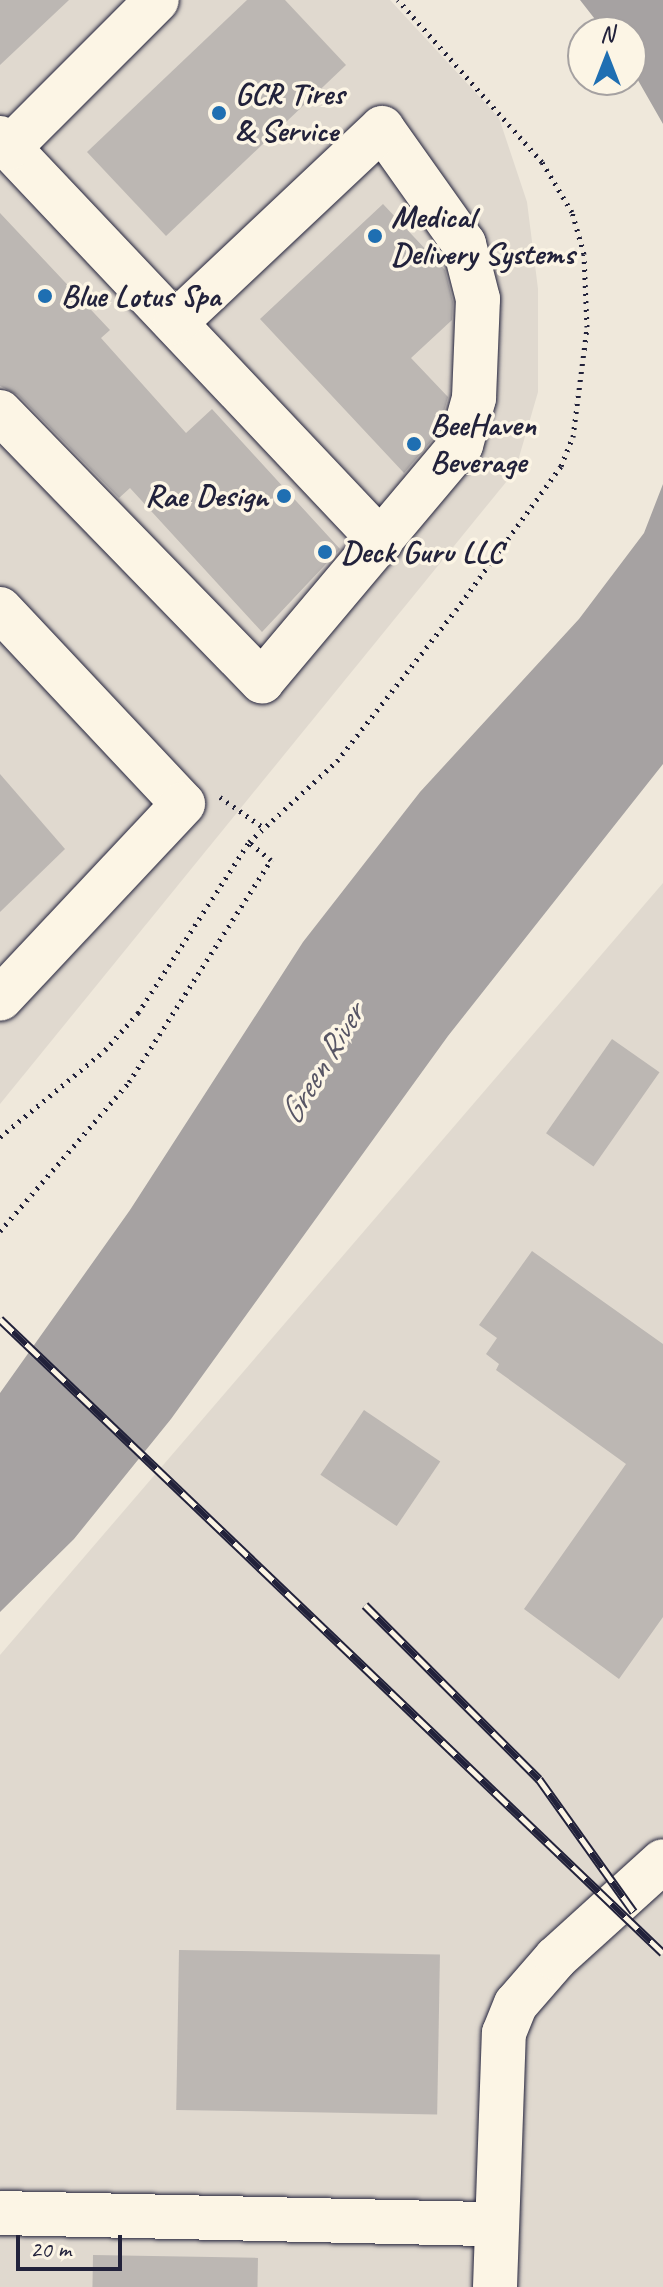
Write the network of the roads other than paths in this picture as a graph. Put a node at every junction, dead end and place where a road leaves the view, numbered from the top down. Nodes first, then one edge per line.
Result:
1 (157, 0) edge
2 (4, 143) edge
3 (175, 323) junction
4 (0, 412) edge
5 (381, 541) junction
6 (0, 609) edge
7 (0, 999) edge
8 (663, 1861) edge
9 (0, 2213) edge
10 (497, 2224) junction
11 (495, 2287) edge

1 - 2 lane
2 - 3 lane
3 - 5 lane
3 - 5 lane
4 - 5 lane
6 - 7 lane
8 - 10 lane
9 - 10 lane
10 - 11 lane

